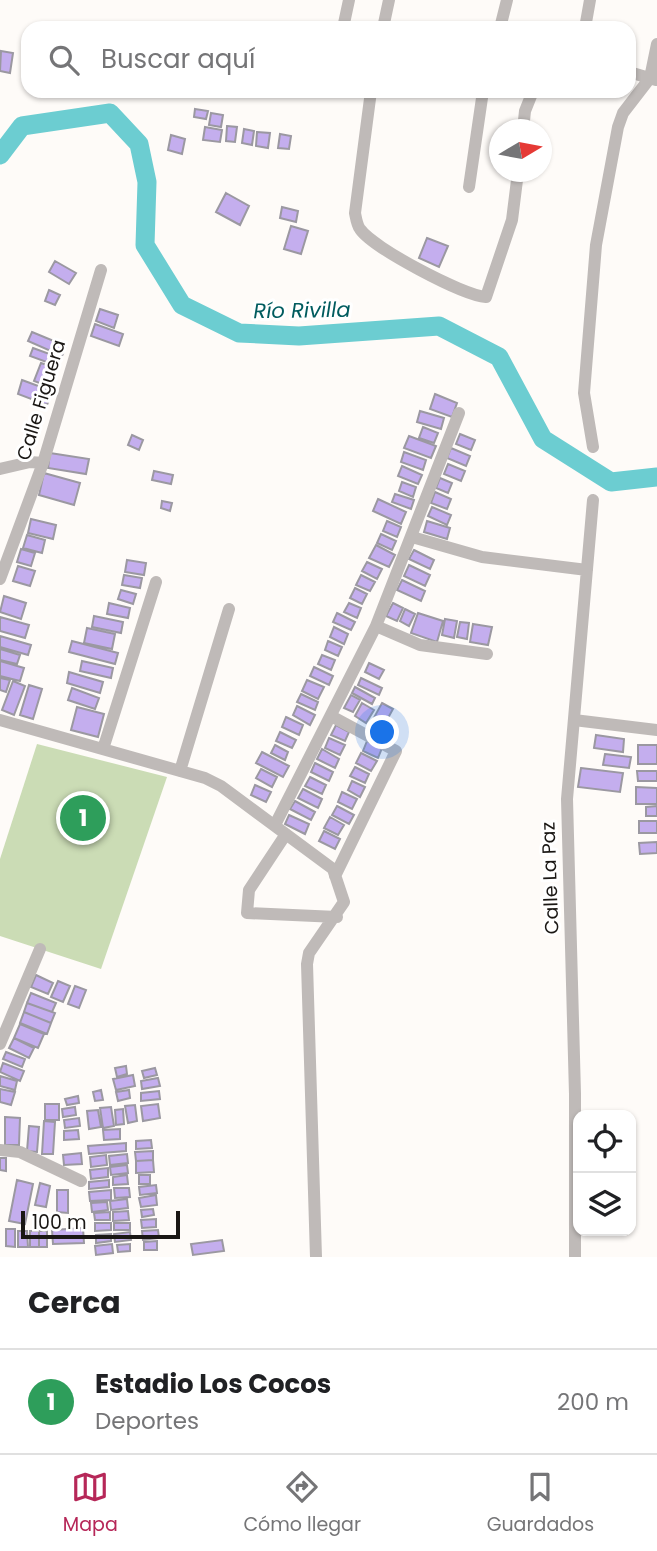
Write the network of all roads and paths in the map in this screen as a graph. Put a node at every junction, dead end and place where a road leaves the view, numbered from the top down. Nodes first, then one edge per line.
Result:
1 (349, 0) edge
2 (389, 0) edge
3 (507, 0) edge
4 (590, 0) edge
5 (344, 21) edge
6 (384, 21) edge
7 (502, 21) edge
8 (586, 21) edge
9 (657, 44) edge
10 (636, 74) edge
11 (653, 79) edge
12 (370, 98) edge
13 (482, 98) edge
14 (531, 98) edge
15 (526, 119) edge
16 (517, 182) edge
17 (469, 187) dead end
18 (101, 270) dead end
19 (459, 413) dead end
20 (593, 447) dead end
21 (43, 463) junction
22 (0, 469) edge
23 (593, 500) dead end
24 (412, 537) junction
25 (587, 570) junction
26 (0, 579) edge
27 (156, 582) dead end
28 (229, 609) dead end
29 (376, 626) junction
30 (488, 654) dead end
31 (331, 716) junction
32 (0, 720) edge
33 (574, 720) junction
34 (657, 730) edge
35 (103, 750) junction
36 (180, 771) junction
37 (275, 825) junction
38 (286, 834) junction
39 (335, 876) junction
40 (337, 916) junction
41 (40, 949) dead end
42 (0, 1044) edge
43 (0, 1150) edge
44 (80, 1181) dead end
45 (316, 1257) edge
46 (575, 1257) edge

1 - 5 street
2 - 6 street
3 - 7 street
4 - 8 street
9 - 11 street
10 - 11 street
11 - 20 street
12 - 16 street
13 - 17 street
14 - 15 street
18 - 21 street, Calle Figuera
19 - 24 street
21 - 22 street
21 - 26 street, Calle Figuera
23 - 25 street, Calle La Paz
24 - 25 street
24 - 29 street
25 - 33 street, Calle La Paz
27 - 35 street
28 - 36 street
29 - 30 street
29 - 31 street
31 - 37 street
31 - 39 street
32 - 35 street
33 - 34 street
33 - 46 street, Calle La Paz
35 - 36 street
36 - 37 street
37 - 38 street
38 - 39 street
38 - 40 street
39 - 40 street
40 - 45 street
41 - 42 street
43 - 44 street

